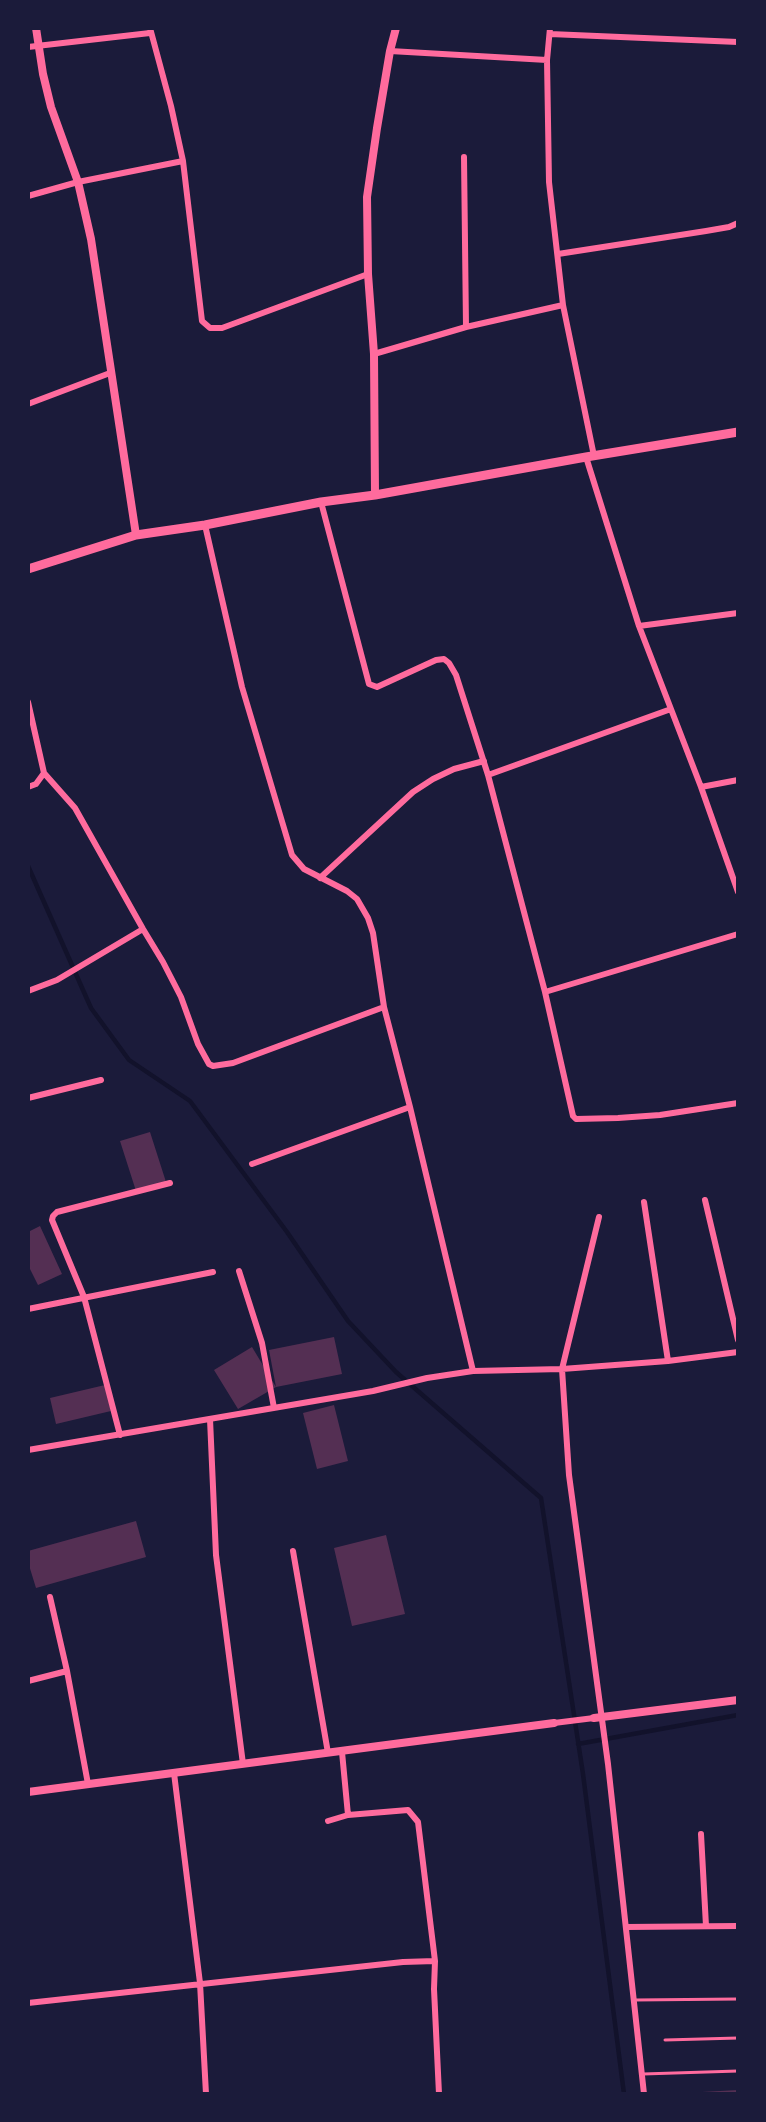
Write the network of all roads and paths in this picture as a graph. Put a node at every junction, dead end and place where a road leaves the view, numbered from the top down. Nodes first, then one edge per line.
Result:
1 (36, 28) edge
2 (396, 28) edge
3 (150, 31) edge
4 (550, 31) edge
5 (738, 42) edge
6 (39, 46) junction
7 (28, 47) edge
8 (390, 51) junction
9 (547, 60) junction
10 (464, 157) dead end
11 (183, 161) junction
12 (78, 182) junction
13 (28, 196) edge
14 (738, 223) edge
15 (558, 254) junction
16 (368, 274) junction
17 (563, 305) junction
18 (466, 327) junction
19 (374, 354) junction
20 (111, 373) junction
21 (28, 404) edge
22 (738, 432) edge
23 (590, 456) junction
24 (375, 495) junction
25 (321, 502) junction
26 (205, 525) junction
27 (136, 535) junction
28 (28, 569) edge
29 (738, 613) edge
30 (639, 626) junction
31 (28, 702) edge
32 (671, 709) junction
33 (484, 761) junction
34 (44, 773) junction
35 (488, 775) junction
36 (738, 780) edge
37 (28, 787) edge
38 (701, 787) junction
39 (320, 878) junction
40 (738, 892) edge
41 (143, 929) junction
42 (738, 934) edge
43 (28, 991) edge
44 (545, 992) junction
45 (384, 1007) junction
46 (101, 1080) dead end
47 (28, 1098) edge
48 (738, 1103) edge
49 (410, 1107) junction
50 (252, 1164) dead end
51 (170, 1183) dead end
52 (705, 1200) dead end
53 (644, 1202) dead end
54 (599, 1217) dead end
55 (238, 1271) dead end
56 (213, 1272) dead end
57 (84, 1297) junction
58 (28, 1309) edge
59 (738, 1340) edge
60 (738, 1352) edge
61 (668, 1361) junction
62 (562, 1369) junction
63 (473, 1371) junction
64 (274, 1408) junction
65 (210, 1419) junction
66 (120, 1435) junction
67 (28, 1450) edge
68 (293, 1551) dead end
69 (50, 1598) dead end
70 (67, 1671) junction
71 (28, 1681) edge
72 (738, 1700) edge
73 (598, 1718) junction
74 (554, 1723) joint
75 (342, 1752) junction
76 (328, 1754) junction
77 (243, 1764) junction
78 (174, 1773) junction
79 (88, 1784) junction
80 (28, 1792) edge
81 (348, 1815) junction
82 (328, 1821) dead end
83 (701, 1834) dead end
84 (706, 1926) junction
85 (738, 1926) edge
86 (626, 1927) junction
87 (435, 1961) junction
88 (200, 1983) junction
89 (738, 1999) edge
90 (633, 2000) junction
91 (28, 2003) edge
92 (738, 2038) edge
93 (664, 2040) dead end
94 (738, 2071) edge
95 (642, 2074) junction
96 (206, 2094) edge
97 (439, 2094) edge
98 (644, 2094) edge

1 - 6 street
2 - 8 street
3 - 6 street
3 - 11 street
4 - 5 street
4 - 9 street
6 - 7 street
6 - 12 street
8 - 9 street
8 - 16 street
9 - 15 street
10 - 18 street
11 - 12 street
11 - 16 street
12 - 13 street
12 - 20 street
14 - 15 street
15 - 17 street
16 - 19 street
17 - 18 street
17 - 23 street
18 - 19 street
19 - 24 street
20 - 21 street
20 - 27 street
22 - 23 main road
23 - 24 main road
23 - 30 street
24 - 25 main road
25 - 26 main road
25 - 33 street
26 - 27 main road
26 - 39 street
27 - 28 main road
29 - 30 street
30 - 32 street
31 - 34 street
32 - 35 street
32 - 38 street
33 - 35 street
33 - 39 street
34 - 37 street
34 - 41 street
35 - 44 street
36 - 38 street
38 - 40 street
39 - 45 street
41 - 43 street
41 - 45 street
42 - 44 street
44 - 48 street
45 - 49 street
46 - 47 street
49 - 50 street
49 - 63 street
51 - 57 street
52 - 59 street
53 - 61 street
54 - 62 street
55 - 64 street
56 - 57 street
57 - 58 street
57 - 66 street
60 - 61 street
61 - 62 street
62 - 63 street
62 - 73 street
63 - 64 street
64 - 65 street
65 - 66 street
65 - 77 street
66 - 67 street
68 - 76 street
69 - 70 street
70 - 71 street
70 - 79 street
72 - 73 street
73 - 74 street
73 - 86 street
74 - 75 street
75 - 76 street
75 - 81 street
76 - 77 street
77 - 78 street
78 - 79 street
78 - 88 street
79 - 80 street
81 - 82 street
81 - 87 street
83 - 84 street
84 - 85 street
84 - 86 street
86 - 90 street
87 - 88 street
87 - 97 street
88 - 91 street
88 - 96 street
89 - 90 lane
90 - 95 street
92 - 93 lane
94 - 95 lane
95 - 98 street

